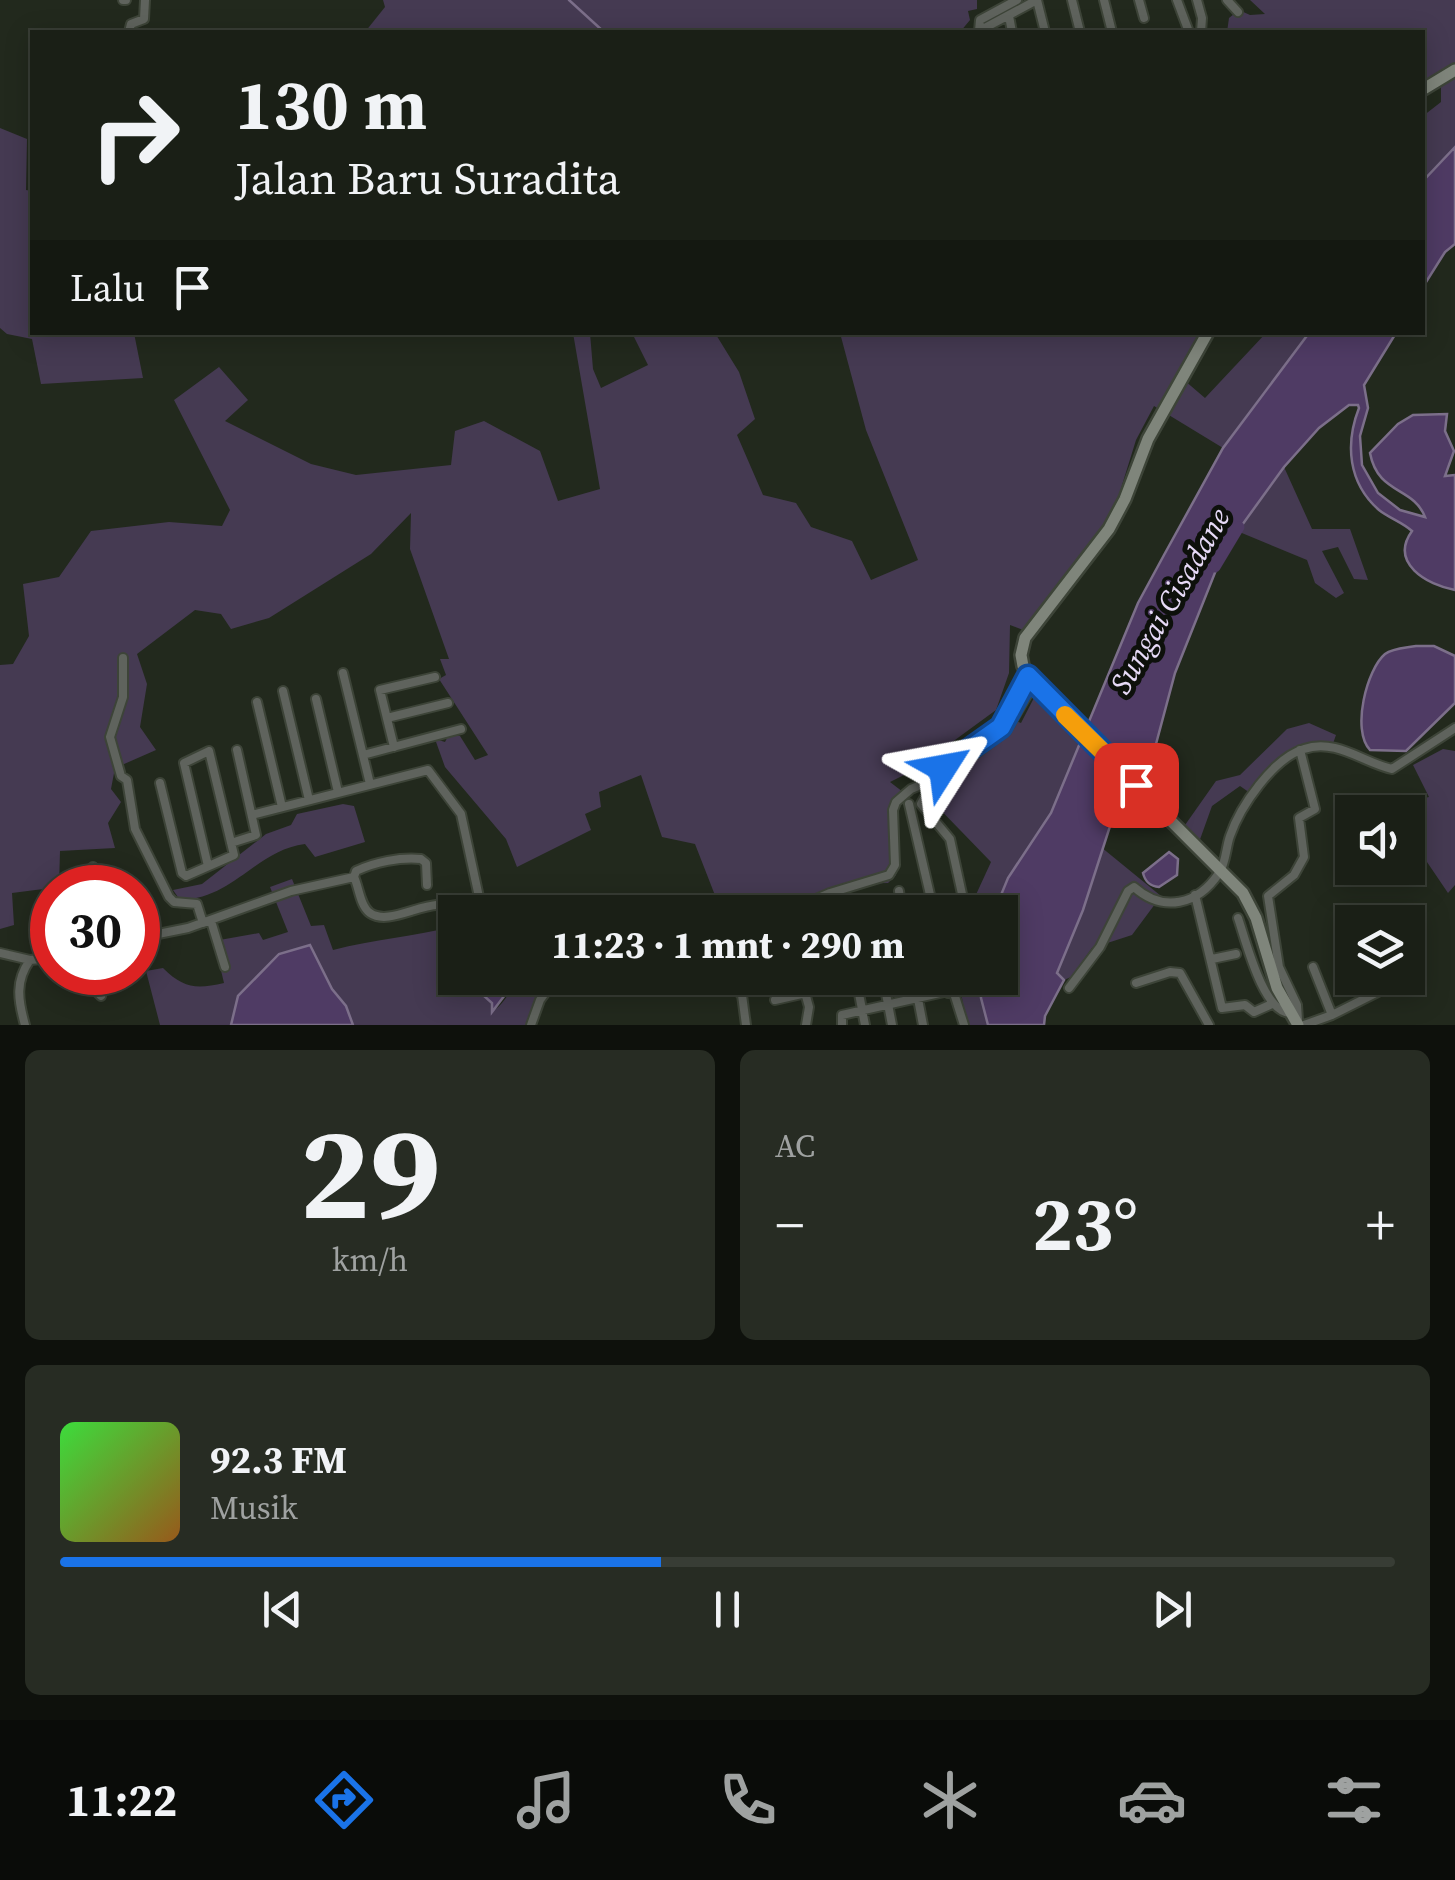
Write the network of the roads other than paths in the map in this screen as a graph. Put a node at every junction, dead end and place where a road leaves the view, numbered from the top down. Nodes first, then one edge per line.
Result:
1 (146, 0) edge
2 (1017, 0) edge
3 (1037, 0) edge
4 (1072, 0) edge
5 (1104, 0) edge
6 (1140, 0) edge
7 (1177, 0) edge
8 (1197, 0) edge
9 (1227, 0) edge
10 (1238, 12) dead end
11 (1009, 16) junction
12 (1144, 18) dead end
13 (130, 30) edge
14 (980, 30) edge
15 (984, 30) edge
16 (1012, 30) edge
17 (1044, 30) edge
18 (1080, 30) edge
19 (1112, 30) edge
20 (1188, 30) edge
21 (1201, 30) edge
22 (1455, 70) edge
23 (1425, 88) edge
24 (1206, 335) edge
25 (123, 658) dead end
26 (343, 673) dead end
27 (436, 677) dead end
28 (1033, 682) junction
29 (283, 691) dead end
30 (316, 699) dead end
31 (257, 702) dead end
32 (448, 704) dead end
33 (387, 718) junction
34 (1455, 728) edge
35 (461, 729) dead end
36 (394, 746) junction
37 (237, 750) dead end
38 (1300, 750) junction
39 (363, 754) junction
40 (940, 775) junction
41 (160, 783) dead end
42 (370, 784) junction
43 (338, 792) junction
44 (309, 800) junction
45 (910, 804) dead end
46 (282, 807) junction
47 (252, 815) junction
48 (231, 843) junction
49 (208, 866) junction
50 (1222, 870) junction
51 (354, 877) junction
52 (427, 885) dead end
53 (899, 891) dead end
54 (479, 895) edge
55 (825, 895) edge
56 (900, 895) edge
57 (930, 895) edge
58 (962, 895) edge
59 (1195, 896) junction
60 (438, 905) edge
61 (1238, 918) dead end
62 (207, 922) junction
63 (160, 933) edge
64 (0, 953) edge
65 (1236, 954) dead end
66 (1212, 958) junction
67 (30, 960) joint
68 (225, 967) dead end
69 (1312, 967) dead end
70 (1136, 983) dead end
71 (1069, 988) dead end
72 (544, 995) edge
73 (740, 995) edge
74 (797, 995) edge
75 (806, 995) edge
76 (859, 995) edge
77 (887, 995) edge
78 (917, 995) edge
79 (937, 995) edge
80 (952, 995) edge
81 (1372, 995) edge
82 (918, 999) junction
83 (774, 1000) dead end
84 (889, 1004) junction
85 (1272, 1004) junction
86 (862, 1011) junction
87 (1332, 1015) junction
88 (1297, 1022) edge
89 (26, 1025) edge
90 (531, 1025) edge
91 (746, 1025) edge
92 (806, 1025) edge
93 (842, 1025) edge
94 (864, 1025) edge
95 (892, 1025) edge
96 (923, 1025) edge
97 (964, 1025) edge
98 (1209, 1025) edge

1 - 13 street
2 - 14 street
3 - 11 street
3 - 17 street
4 - 18 street
5 - 19 street
6 - 12 street
7 - 20 street
8 - 21 street
9 - 10 street
11 - 15 street
11 - 16 street
22 - 23 main road
24 - 28 main road
25 - 62 street
26 - 39 street
27 - 33 street
28 - 40 street
28 - 50 main road
29 - 44 street
30 - 43 street
31 - 46 street
32 - 33 street
33 - 36 street
34 - 38 street
35 - 36 street
36 - 39 street
37 - 47 street
38 - 50 street
38 - 88 street
39 - 42 street
40 - 55 street
40 - 58 street
41 - 49 street
42 - 43 street
42 - 54 street
43 - 44 street
44 - 46 street
45 - 57 street
46 - 47 street
47 - 48 street
48 - 49 street
48 - 49 street
50 - 59 street
50 - 88 main road
51 - 52 street
51 - 60 street
51 - 62 street
53 - 56 street
59 - 66 street
59 - 71 street
61 - 85 street
62 - 63 street
62 - 68 street
64 - 67 street
65 - 66 street
66 - 85 street
67 - 89 street
69 - 87 street
70 - 98 street
72 - 90 street
73 - 91 street
74 - 83 street
75 - 92 street
76 - 86 street
77 - 84 street
78 - 82 street
79 - 82 street
80 - 97 street
81 - 87 street
82 - 84 street
82 - 96 street
84 - 86 street
84 - 95 street
85 - 88 street
86 - 93 street
86 - 94 street
87 - 88 street

